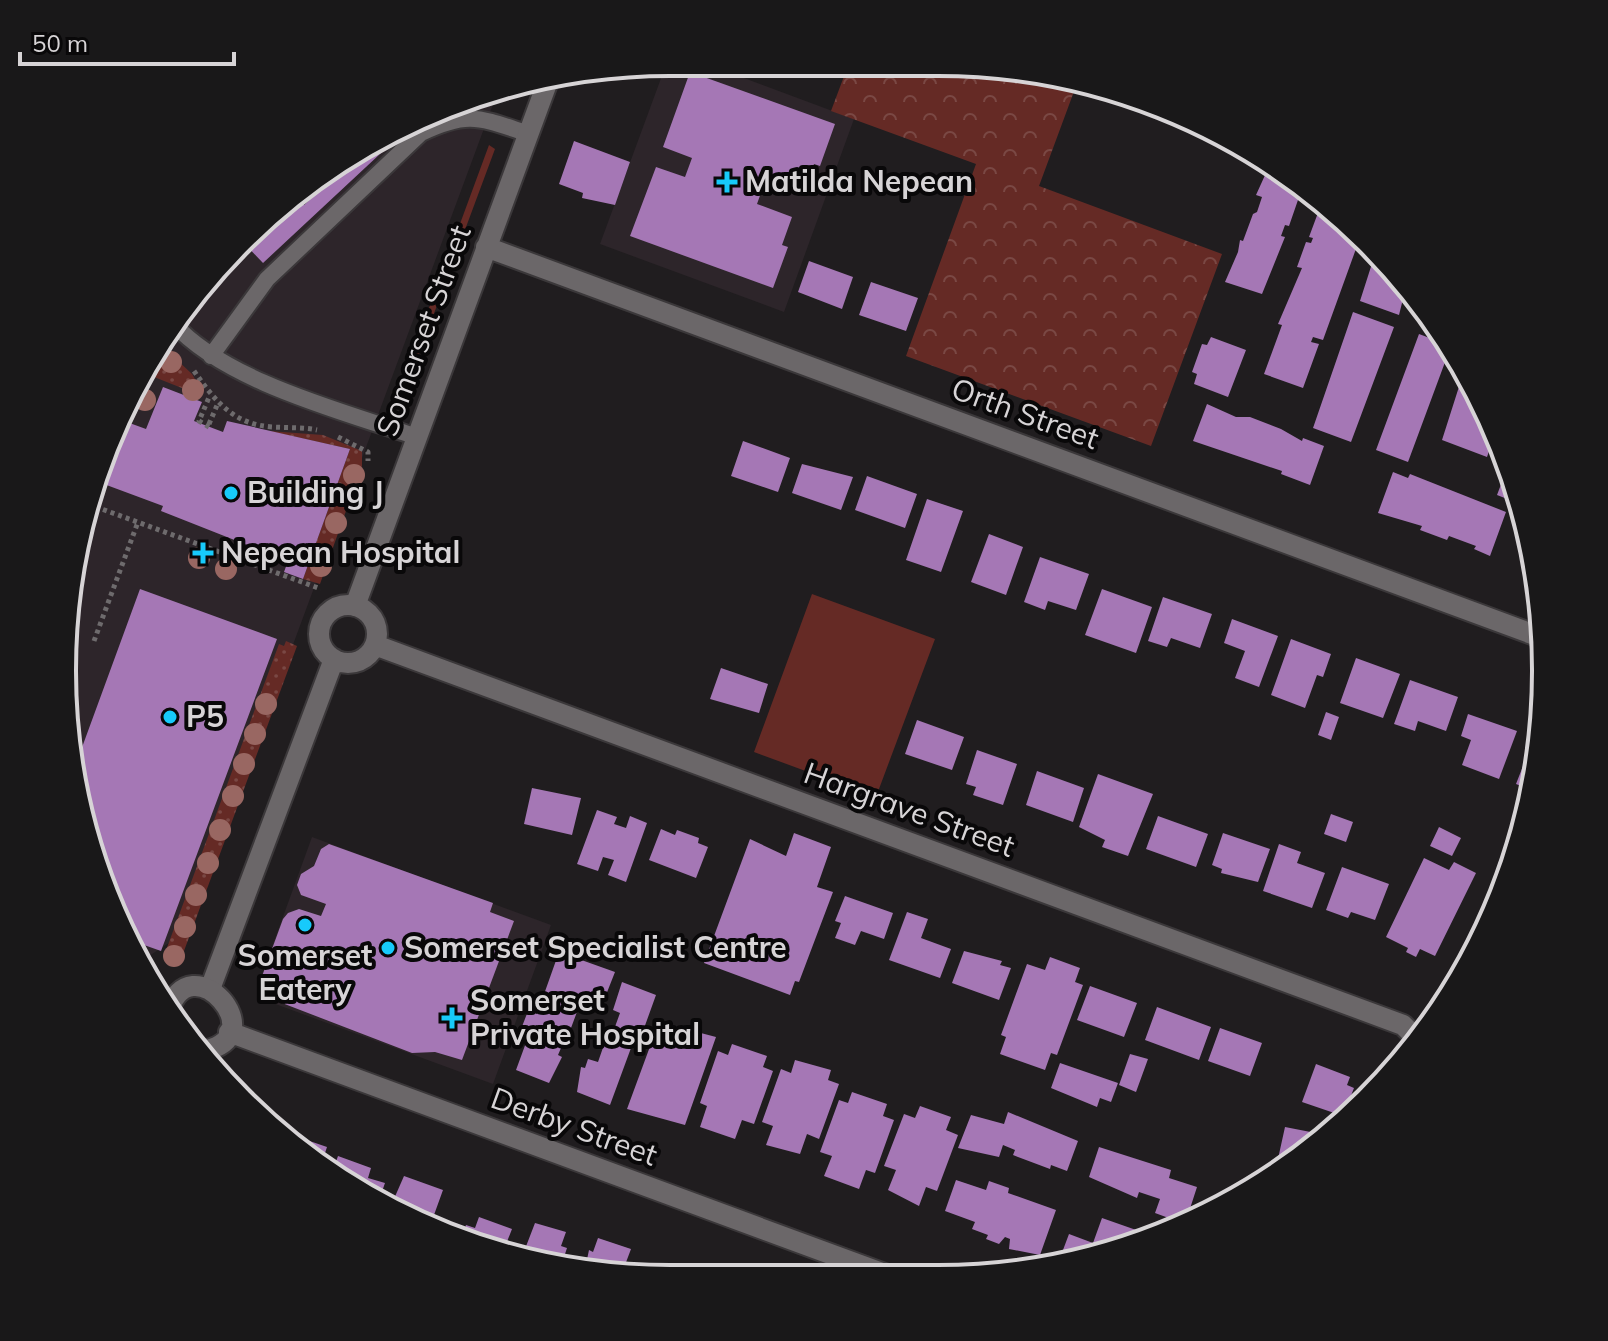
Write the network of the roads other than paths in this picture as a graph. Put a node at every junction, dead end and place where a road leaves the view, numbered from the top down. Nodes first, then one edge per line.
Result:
1 (545, 89) edge
2 (529, 134) junction
3 (486, 247) junction
4 (182, 331) edge
5 (211, 356) junction
6 (417, 437) junction
7 (355, 606) junction
8 (1531, 634) edge
9 (375, 645) junction
10 (334, 659) junction
11 (210, 989) junction
12 (175, 1000) edge
13 (1409, 1031) edge
14 (229, 1032) junction
15 (212, 1048) edge
16 (860, 1265) edge

1 - 2 street, Somerset Street
2 - 3 street, Somerset Street
2 - 5 lane
3 - 6 street, Somerset Street
3 - 8 street, Orth Street
4 - 5 lane
5 - 6 lane
6 - 7 street, Somerset Street
7 - 9 street
7 - 10 street
9 - 10 street
9 - 13 street, Hargrave Street
10 - 11 street
11 - 12 street
11 - 14 street
14 - 15 street
14 - 16 street, Derby Street

